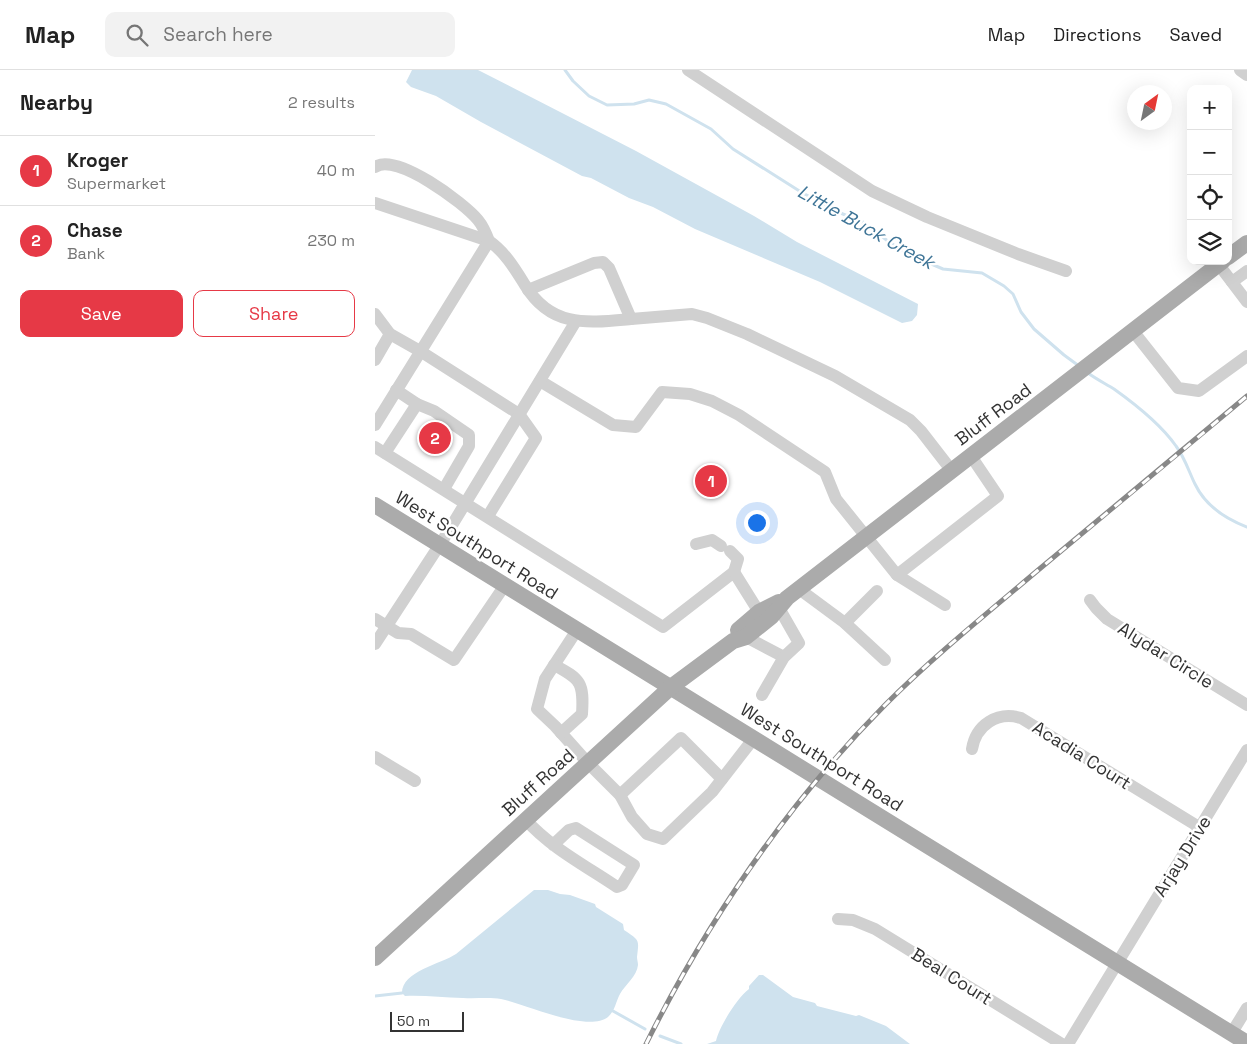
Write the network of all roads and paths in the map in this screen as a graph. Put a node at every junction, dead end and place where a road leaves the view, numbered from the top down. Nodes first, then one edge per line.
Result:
1 (688, 70) edge
2 (1240, 70) edge
3 (1247, 75) edge
4 (375, 167) edge
5 (375, 203) edge
6 (489, 241) junction
7 (1247, 243) edge
8 (1232, 254) edge
9 (1218, 265) edge
10 (1225, 265) edge
11 (1066, 271) dead end
12 (1247, 271) edge
13 (1232, 282) junction
14 (528, 290) junction
15 (1247, 302) edge
16 (375, 314) edge
17 (631, 319) junction
18 (576, 322) junction
19 (1133, 331) junction
20 (390, 334) junction
21 (420, 351) junction
22 (1247, 356) edge
23 (375, 360) edge
24 (539, 381) junction
25 (396, 390) junction
26 (417, 404) junction
27 (519, 414) junction
28 (375, 425) edge
29 (380, 450) edge
30 (971, 456) junction
31 (952, 471) junction
32 (444, 489) junction
33 (466, 502) junction
34 (375, 505) edge
35 (487, 516) junction
36 (866, 537) junction
37 (696, 544) dead end
38 (439, 545) junction
39 (734, 572) junction
40 (897, 574) junction
41 (505, 585) junction
42 (877, 591) dead end
43 (788, 598) junction
44 (1090, 600) dead end
45 (945, 605) dead end
46 (759, 612) junction
47 (375, 619) edge
48 (845, 623) junction
49 (386, 626) junction
50 (577, 630) junction
51 (740, 639) junction
52 (375, 644) edge
53 (784, 657) junction
54 (885, 660) dead end
55 (554, 665) junction
56 (671, 688) junction
57 (762, 695) dead end
58 (1247, 705) edge
59 (561, 733) junction
60 (754, 738) junction
61 (972, 749) dead end
62 (1247, 750) edge
63 (375, 757) edge
64 (588, 763) junction
65 (722, 779) junction
66 (415, 781) dead end
67 (620, 795) junction
68 (526, 820) junction
69 (1199, 827) junction
70 (553, 845) junction
71 (838, 919) dead end
72 (375, 958) edge
73 (1116, 963) junction
74 (1247, 1008) edge
75 (1231, 1034) junction
76 (1062, 1044) edge
77 (1068, 1044) edge
78 (1247, 1044) edge

1 - 11 street
2 - 3 street
4 - 6 street
5 - 6 street
6 - 14 street
6 - 21 street
7 - 8 main road, Bluff Road
9 - 19 main road, Bluff Road
10 - 13 street
12 - 13 street
13 - 15 street
14 - 17 street
14 - 18 street
16 - 20 street
17 - 18 street
17 - 31 street
18 - 24 street
19 - 22 street
19 - 30 main road, Bluff Road
20 - 21 street
20 - 23 street
21 - 25 street
21 - 27 street
24 - 27 street
24 - 36 street
25 - 26 street
25 - 28 street
26 - 29 street
26 - 32 street
27 - 33 street
27 - 35 street
29 - 32 street
30 - 31 main road, Bluff Road
30 - 40 street
31 - 36 main road, Bluff Road
32 - 33 street
33 - 35 street
33 - 38 street
34 - 38 main road, West Southport Road
35 - 39 street
36 - 40 street
36 - 43 main road, Bluff Road
37 - 39 street
38 - 41 main road, West Southport Road
38 - 49 street
39 - 46 street
40 - 45 street
41 - 49 street
41 - 50 main road, West Southport Road
42 - 48 street
43 - 46 main road, Bluff Road
43 - 48 street
43 - 51 main road, Bluff Road
43 - 53 street
44 - 58 street, Alydar Circle
46 - 51 main road, Bluff Road
47 - 49 street
48 - 54 street
49 - 52 street
50 - 55 street
50 - 56 main road, West Southport Road
51 - 53 street
51 - 56 main road, Bluff Road
53 - 57 street
55 - 59 street
55 - 59 street
56 - 60 main road, West Southport Road
56 - 64 main road, Bluff Road
59 - 64 street
60 - 65 street
60 - 73 main road, West Southport Road
61 - 69 street, Acadia Court
62 - 69 street, Arjay Drive
63 - 66 street
64 - 67 street
64 - 68 main road, Bluff Road
65 - 67 street
65 - 67 street
68 - 70 street
68 - 72 main road, Bluff Road
69 - 73 street, Arjay Drive
70 - 70 street
71 - 76 street, Beal Court
73 - 75 main road, West Southport Road
73 - 77 street, Arjay Drive
74 - 75 street
75 - 78 main road, West Southport Road

